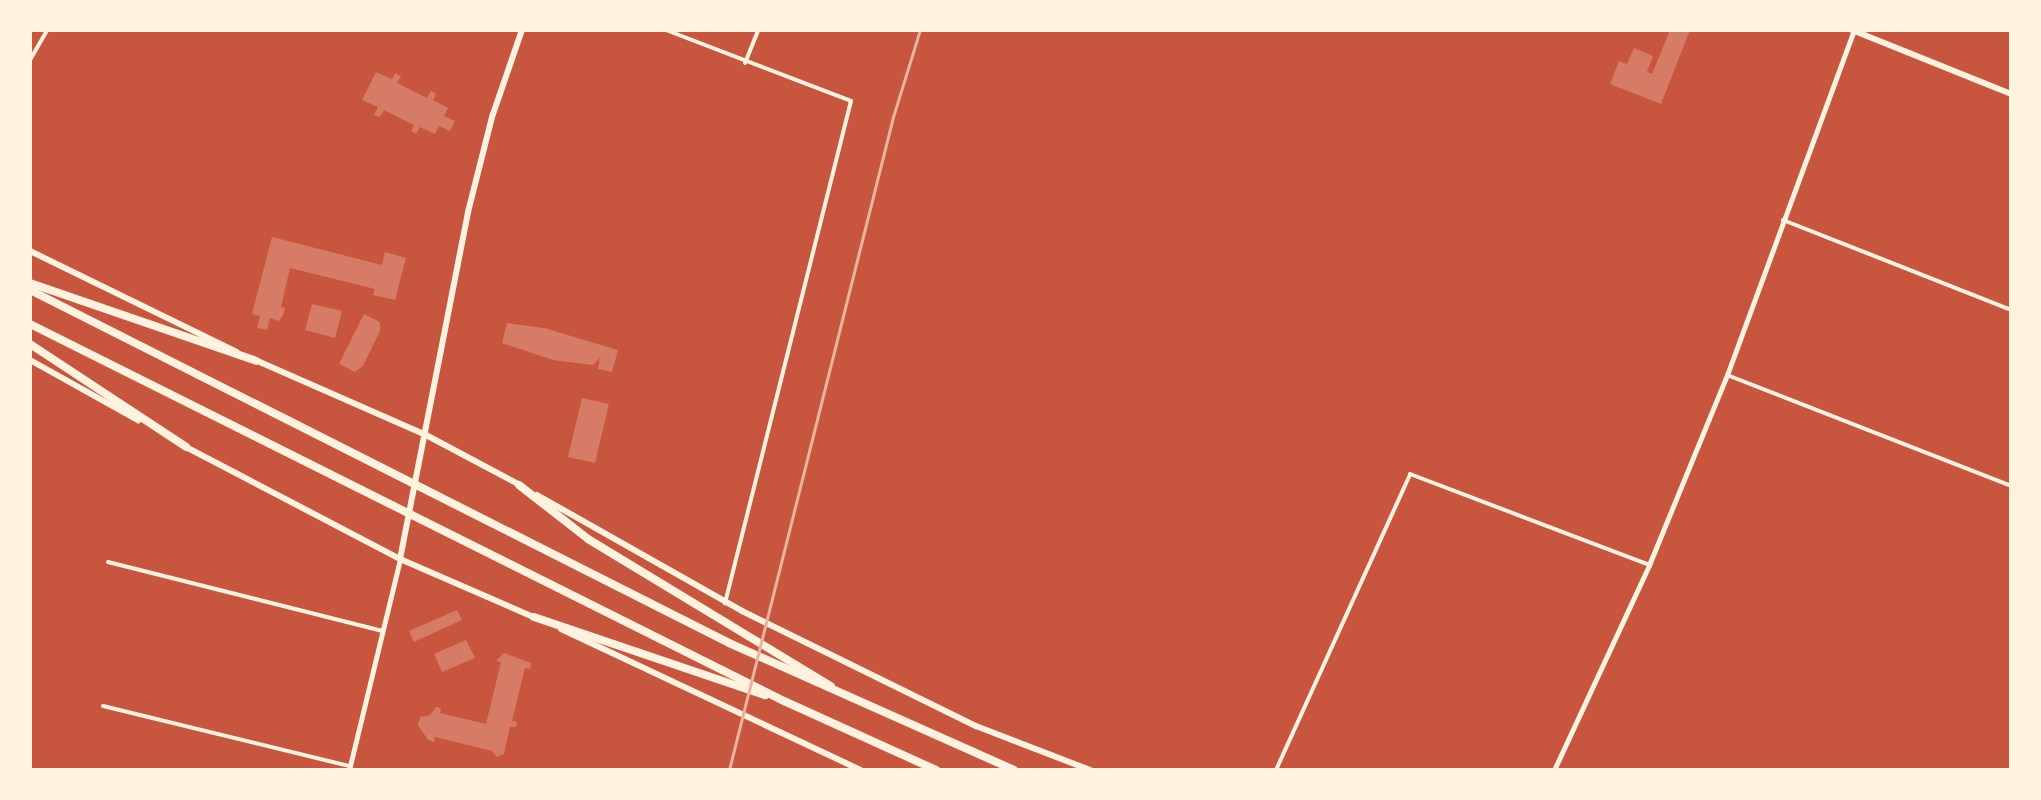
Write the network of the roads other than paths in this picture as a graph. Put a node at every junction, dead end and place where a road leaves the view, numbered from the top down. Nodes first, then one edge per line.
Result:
1 (47, 30) edge
2 (522, 30) edge
3 (666, 30) edge
4 (758, 30) edge
5 (1853, 30) edge
6 (30, 60) edge
7 (745, 63) junction
8 (2011, 94) edge
9 (1782, 220) junction
10 (30, 250) edge
11 (30, 286) edge
12 (2011, 310) edge
13 (30, 324) edge
14 (30, 344) edge
15 (30, 360) edge
16 (256, 361) junction
17 (1727, 375) junction
18 (426, 434) junction
19 (186, 447) junction
20 (519, 485) junction
21 (2011, 486) edge
22 (400, 559) junction
23 (108, 562) dead end
24 (1649, 565) junction
25 (726, 603) junction
26 (534, 617) junction
27 (382, 631) junction
28 (792, 667) junction
29 (784, 701) junction
30 (103, 706) dead end
31 (967, 750) junction
32 (350, 768) edge
33 (860, 770) edge
34 (936, 770) edge
35 (1014, 770) edge
36 (1026, 770) edge
37 (1090, 770) edge
38 (1276, 770) edge
39 (1554, 770) edge

1 - 6 street
2 - 18 main road
3 - 7 street
4 - 7 street
5 - 8 main road
5 - 9 street
7 - 25 street
9 - 12 street
9 - 17 street
10 - 16 main road
11 - 16 highway
11 - 28 highway
13 - 29 highway
14 - 19 highway
15 - 19 main road
16 - 18 main road
17 - 21 street
17 - 24 street
18 - 20 main road
18 - 22 main road
19 - 22 main road
20 - 25 main road
20 - 28 highway
22 - 26 main road
22 - 27 street
23 - 27 street
24 - 38 street
24 - 39 street
25 - 37 main road
26 - 29 highway
26 - 33 main road
27 - 32 street
28 - 31 highway
29 - 34 highway
30 - 32 street
31 - 35 highway
31 - 36 highway

